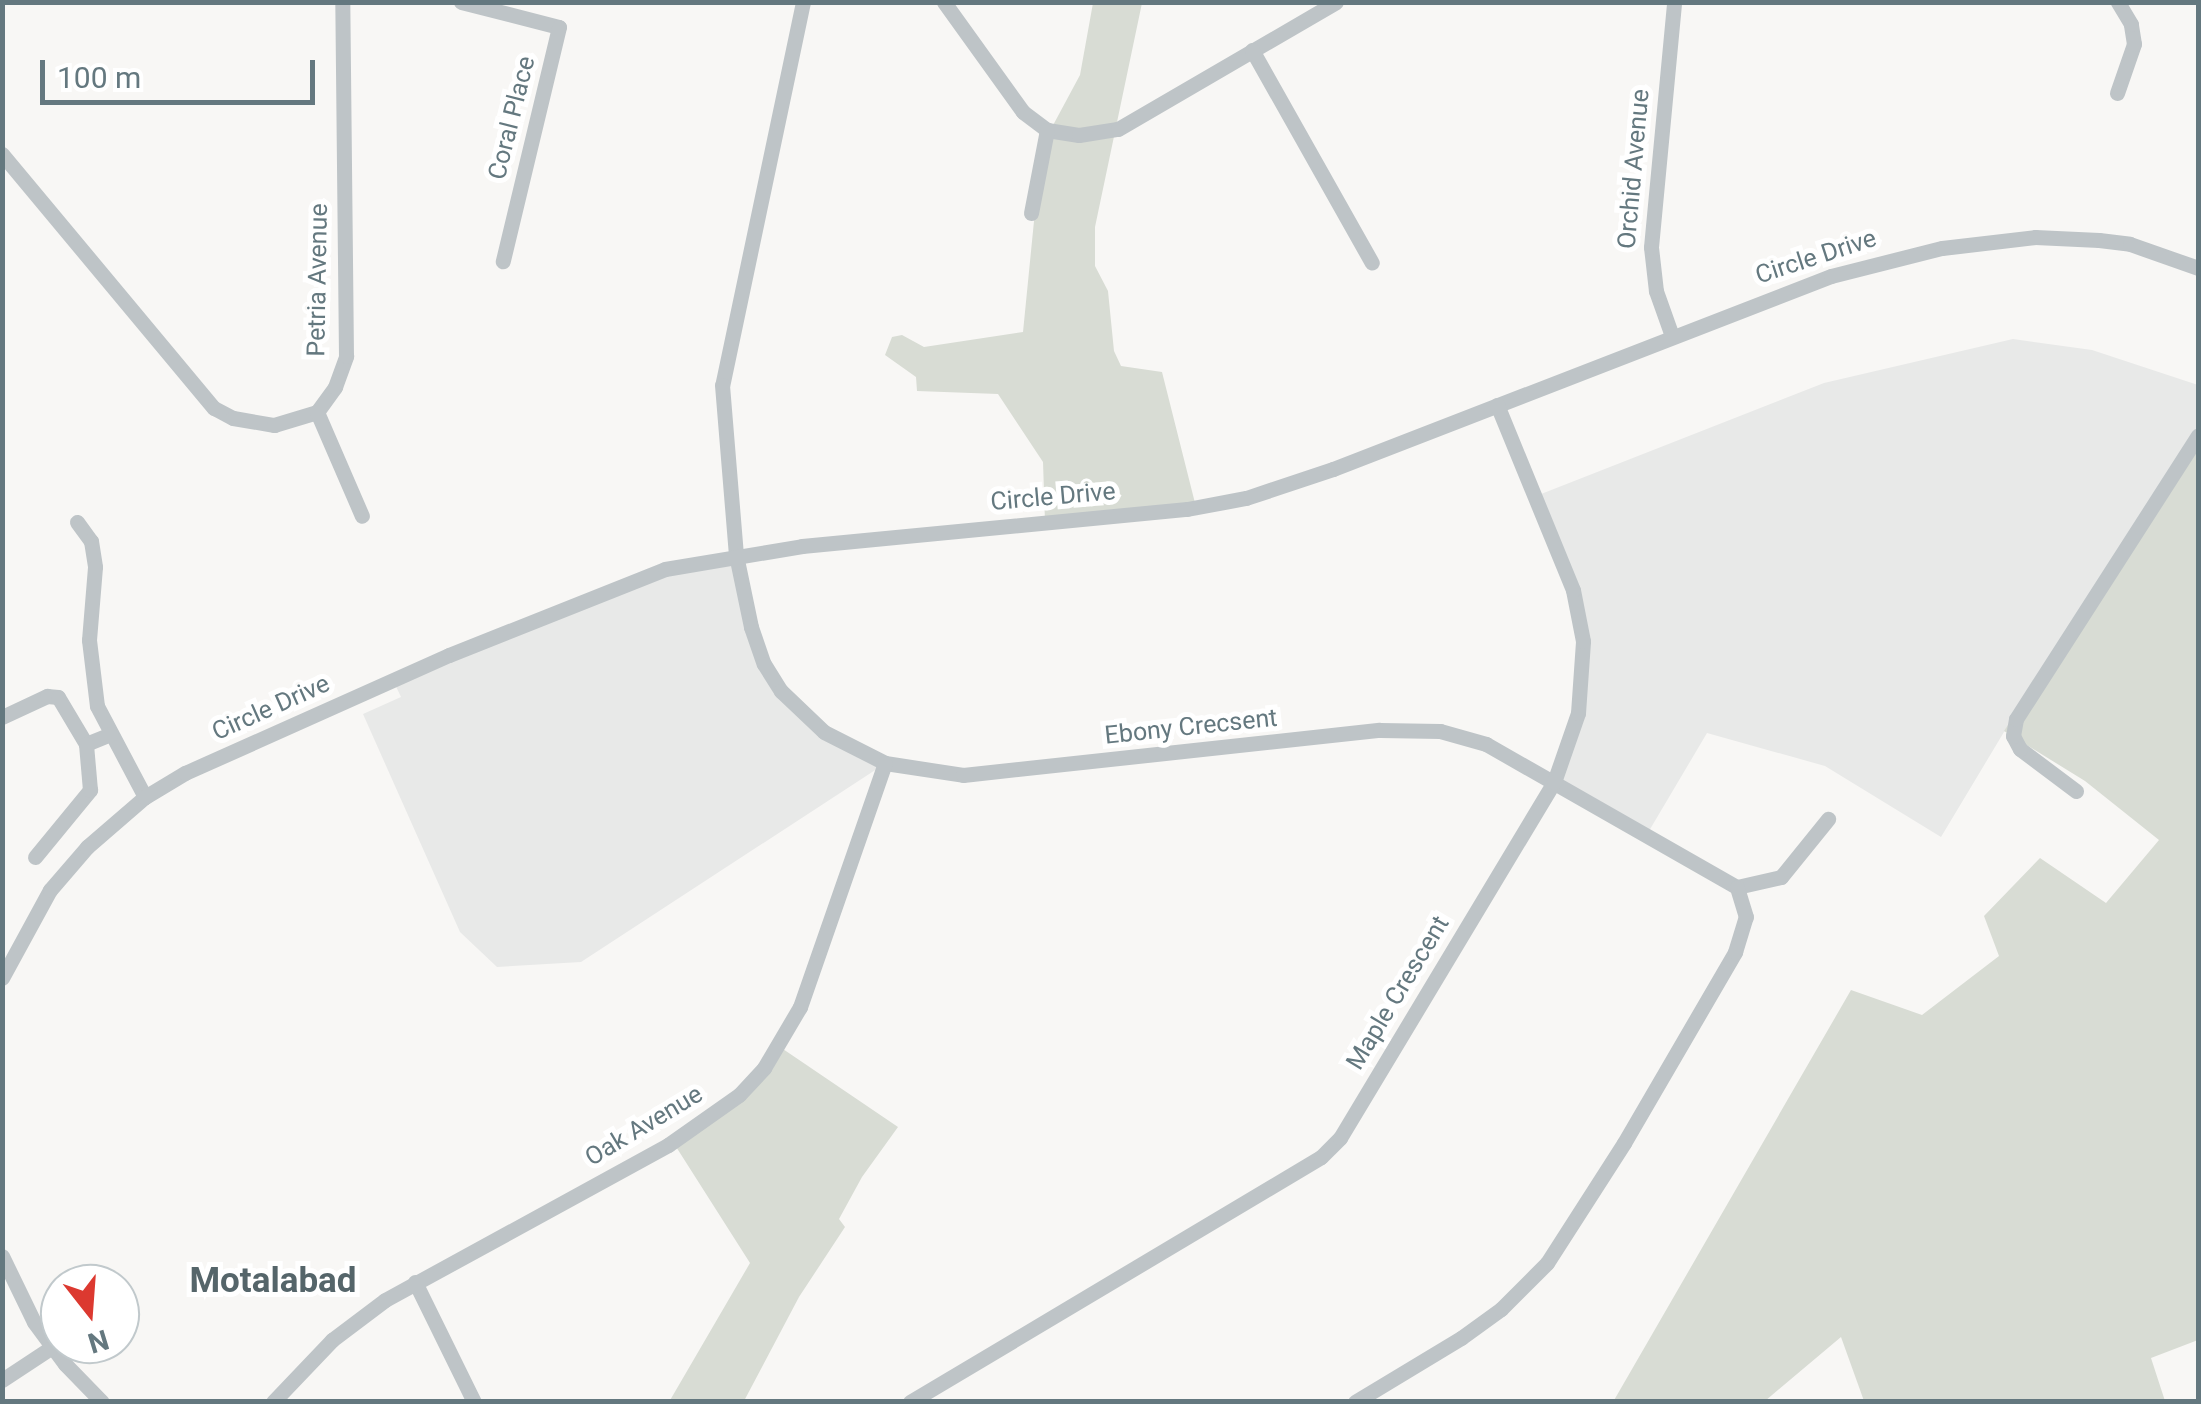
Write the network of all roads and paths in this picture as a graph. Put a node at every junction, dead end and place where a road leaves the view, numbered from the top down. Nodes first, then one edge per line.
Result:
1 (342, 2) edge
2 (461, 2) edge
3 (804, 2) edge
4 (944, 2) edge
5 (1336, 2) edge
6 (1674, 2) edge
7 (2118, 2) edge
8 (1252, 50) junction
9 (2117, 93) dead end
10 (1048, 130) junction
11 (2, 154) edge
12 (1031, 213) dead end
13 (503, 260) dead end
14 (1372, 263) dead end
15 (2198, 268) edge
16 (1672, 336) junction
17 (1498, 405) junction
18 (317, 412) junction
19 (2198, 435) edge
20 (362, 516) dead end
21 (77, 522) dead end
22 (736, 555) junction
23 (2, 718) edge
24 (110, 734) junction
25 (86, 744) junction
26 (886, 763) junction
27 (1554, 782) junction
28 (2076, 791) dead end
29 (145, 796) junction
30 (1828, 818) dead end
31 (35, 857) dead end
32 (1737, 887) junction
33 (2, 978) edge
34 (2, 1256) edge
35 (415, 1282) junction
36 (40, 1327) edge
37 (40, 1355) edge
38 (67, 1364) edge
39 (2, 1380) edge
40 (102, 1402) edge
41 (273, 1402) edge
42 (474, 1402) edge
43 (910, 1402) edge
44 (1355, 1402) edge

1 - 18 street, Petria Avenue
2 - 13 street, Coral Place
3 - 22 street
4 - 10 street
5 - 8 street
6 - 16 street, Orchid Avenue
7 - 9 street
8 - 10 street
8 - 14 street
10 - 12 street
11 - 18 street
15 - 16 street, Circle Drive
16 - 17 street, Circle Drive
17 - 22 street, Circle Drive
17 - 27 street, Maple Crescent
18 - 20 street
19 - 28 street
21 - 24 street
22 - 26 street, Ebony Crecsent
22 - 29 street, Circle Drive
23 - 25 street
24 - 25 street
24 - 29 street
25 - 31 street
26 - 27 street, Ebony Crecsent
26 - 35 street, Oak Avenue
27 - 32 street, Ebony Crecsent
27 - 43 street, Maple Crescent
29 - 33 street, Circle Drive
30 - 32 street
32 - 44 street
34 - 36 street
35 - 41 street, Oak Avenue
35 - 42 street
37 - 39 street
38 - 40 street

